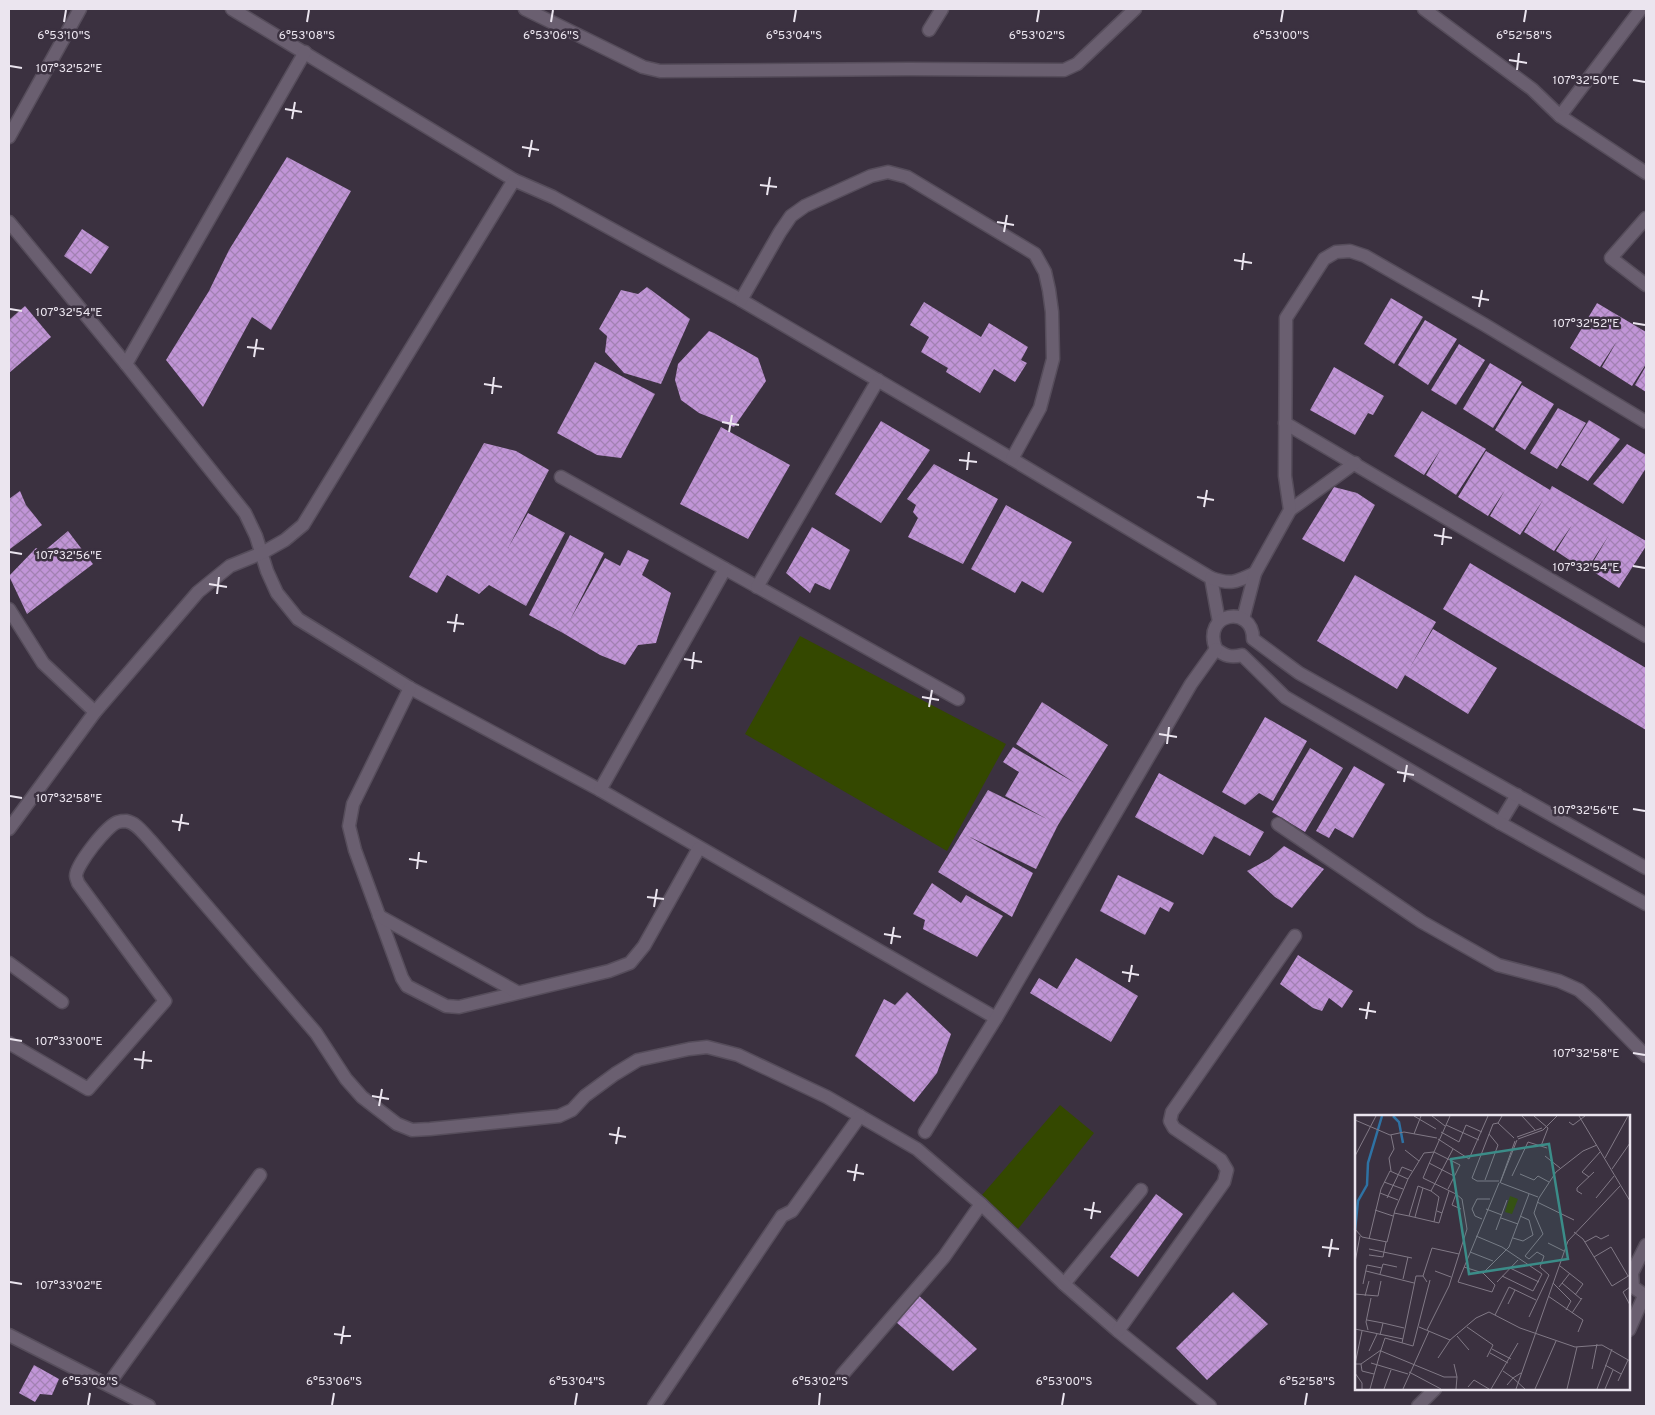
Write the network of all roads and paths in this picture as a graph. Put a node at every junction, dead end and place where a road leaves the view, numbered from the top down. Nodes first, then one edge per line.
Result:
1 (80, 9) edge
2 (232, 9) edge
3 (525, 9) edge
4 (942, 9) edge
5 (1135, 9) edge
6 (1424, 9) edge
7 (1641, 9) edge
8 (929, 30) dead end
9 (305, 52) junction
10 (1560, 116) junction
11 (9, 137) edge
12 (1646, 173) edge
13 (514, 180) junction
14 (1646, 218) edge
15 (9, 222) edge
16 (1646, 285) edge
17 (741, 300) junction
18 (126, 364) junction
19 (878, 380) junction
20 (1646, 422) edge
21 (1285, 423) junction
22 (1012, 458) junction
23 (1354, 463) junction
24 (561, 477) dead end
25 (1290, 510) junction
26 (262, 553) junction
27 (725, 568) junction
28 (1255, 573) junction
29 (1211, 578) junction
30 (757, 587) junction
31 (9, 609) edge
32 (1243, 619) junction
33 (1219, 622) junction
34 (1646, 636) edge
35 (1216, 649) junction
36 (410, 688) junction
37 (958, 699) dead end
38 (95, 712) junction
39 (600, 790) junction
40 (1517, 795) junction
41 (1500, 823) junction
42 (1278, 824) dead end
43 (9, 829) edge
44 (699, 848) junction
45 (1646, 868) edge
46 (1646, 904) edge
47 (379, 916) junction
48 (1295, 936) dead end
49 (9, 963) edge
50 (517, 992) junction
51 (62, 1002) dead end
52 (996, 1018) junction
53 (9, 1043) edge
54 (1646, 1056) edge
55 (860, 1116) junction
56 (925, 1132) dead end
57 (260, 1175) dead end
58 (1141, 1190) dead end
59 (981, 1204) junction
60 (1646, 1245) edge
61 (1064, 1284) junction
62 (1645, 1296) edge
63 (1630, 1328) edge
64 (1118, 1331) junction
65 (9, 1335) edge
66 (842, 1375) dead end
67 (108, 1385) junction
68 (1434, 1390) edge
69 (148, 1406) edge
70 (654, 1406) edge
71 (1210, 1406) edge
72 (1418, 1406) edge

1 - 11 street
2 - 9 street
3 - 5 street
4 - 8 street
6 - 10 street
7 - 10 street
9 - 13 street
9 - 18 street
10 - 12 street
13 - 17 street
13 - 26 street
14 - 16 street
15 - 18 street
17 - 19 street
17 - 22 street
18 - 26 street
19 - 22 street
19 - 30 street
20 - 21 street
21 - 23 street
21 - 25 street
22 - 29 street
23 - 25 street
23 - 34 street
24 - 27 street
25 - 28 street
26 - 36 street
26 - 38 street
27 - 30 street
27 - 39 street
28 - 29 street
28 - 32 street
29 - 33 street
30 - 37 street
31 - 38 street
32 - 33 street
32 - 40 street
33 - 35 street
35 - 41 street
35 - 52 street
36 - 39 street
36 - 47 street
38 - 43 street
39 - 44 street
40 - 41 street
40 - 45 street
41 - 46 street
42 - 54 street
44 - 50 street
44 - 52 street
47 - 50 street
47 - 50 street
48 - 64 street
49 - 51 street
52 - 56 street
53 - 55 street
55 - 59 street
55 - 70 street
57 - 67 street
58 - 61 street
59 - 61 street
59 - 66 street
60 - 62 street
61 - 64 street
62 - 63 street
64 - 71 street
65 - 67 street
67 - 69 street
68 - 72 street

